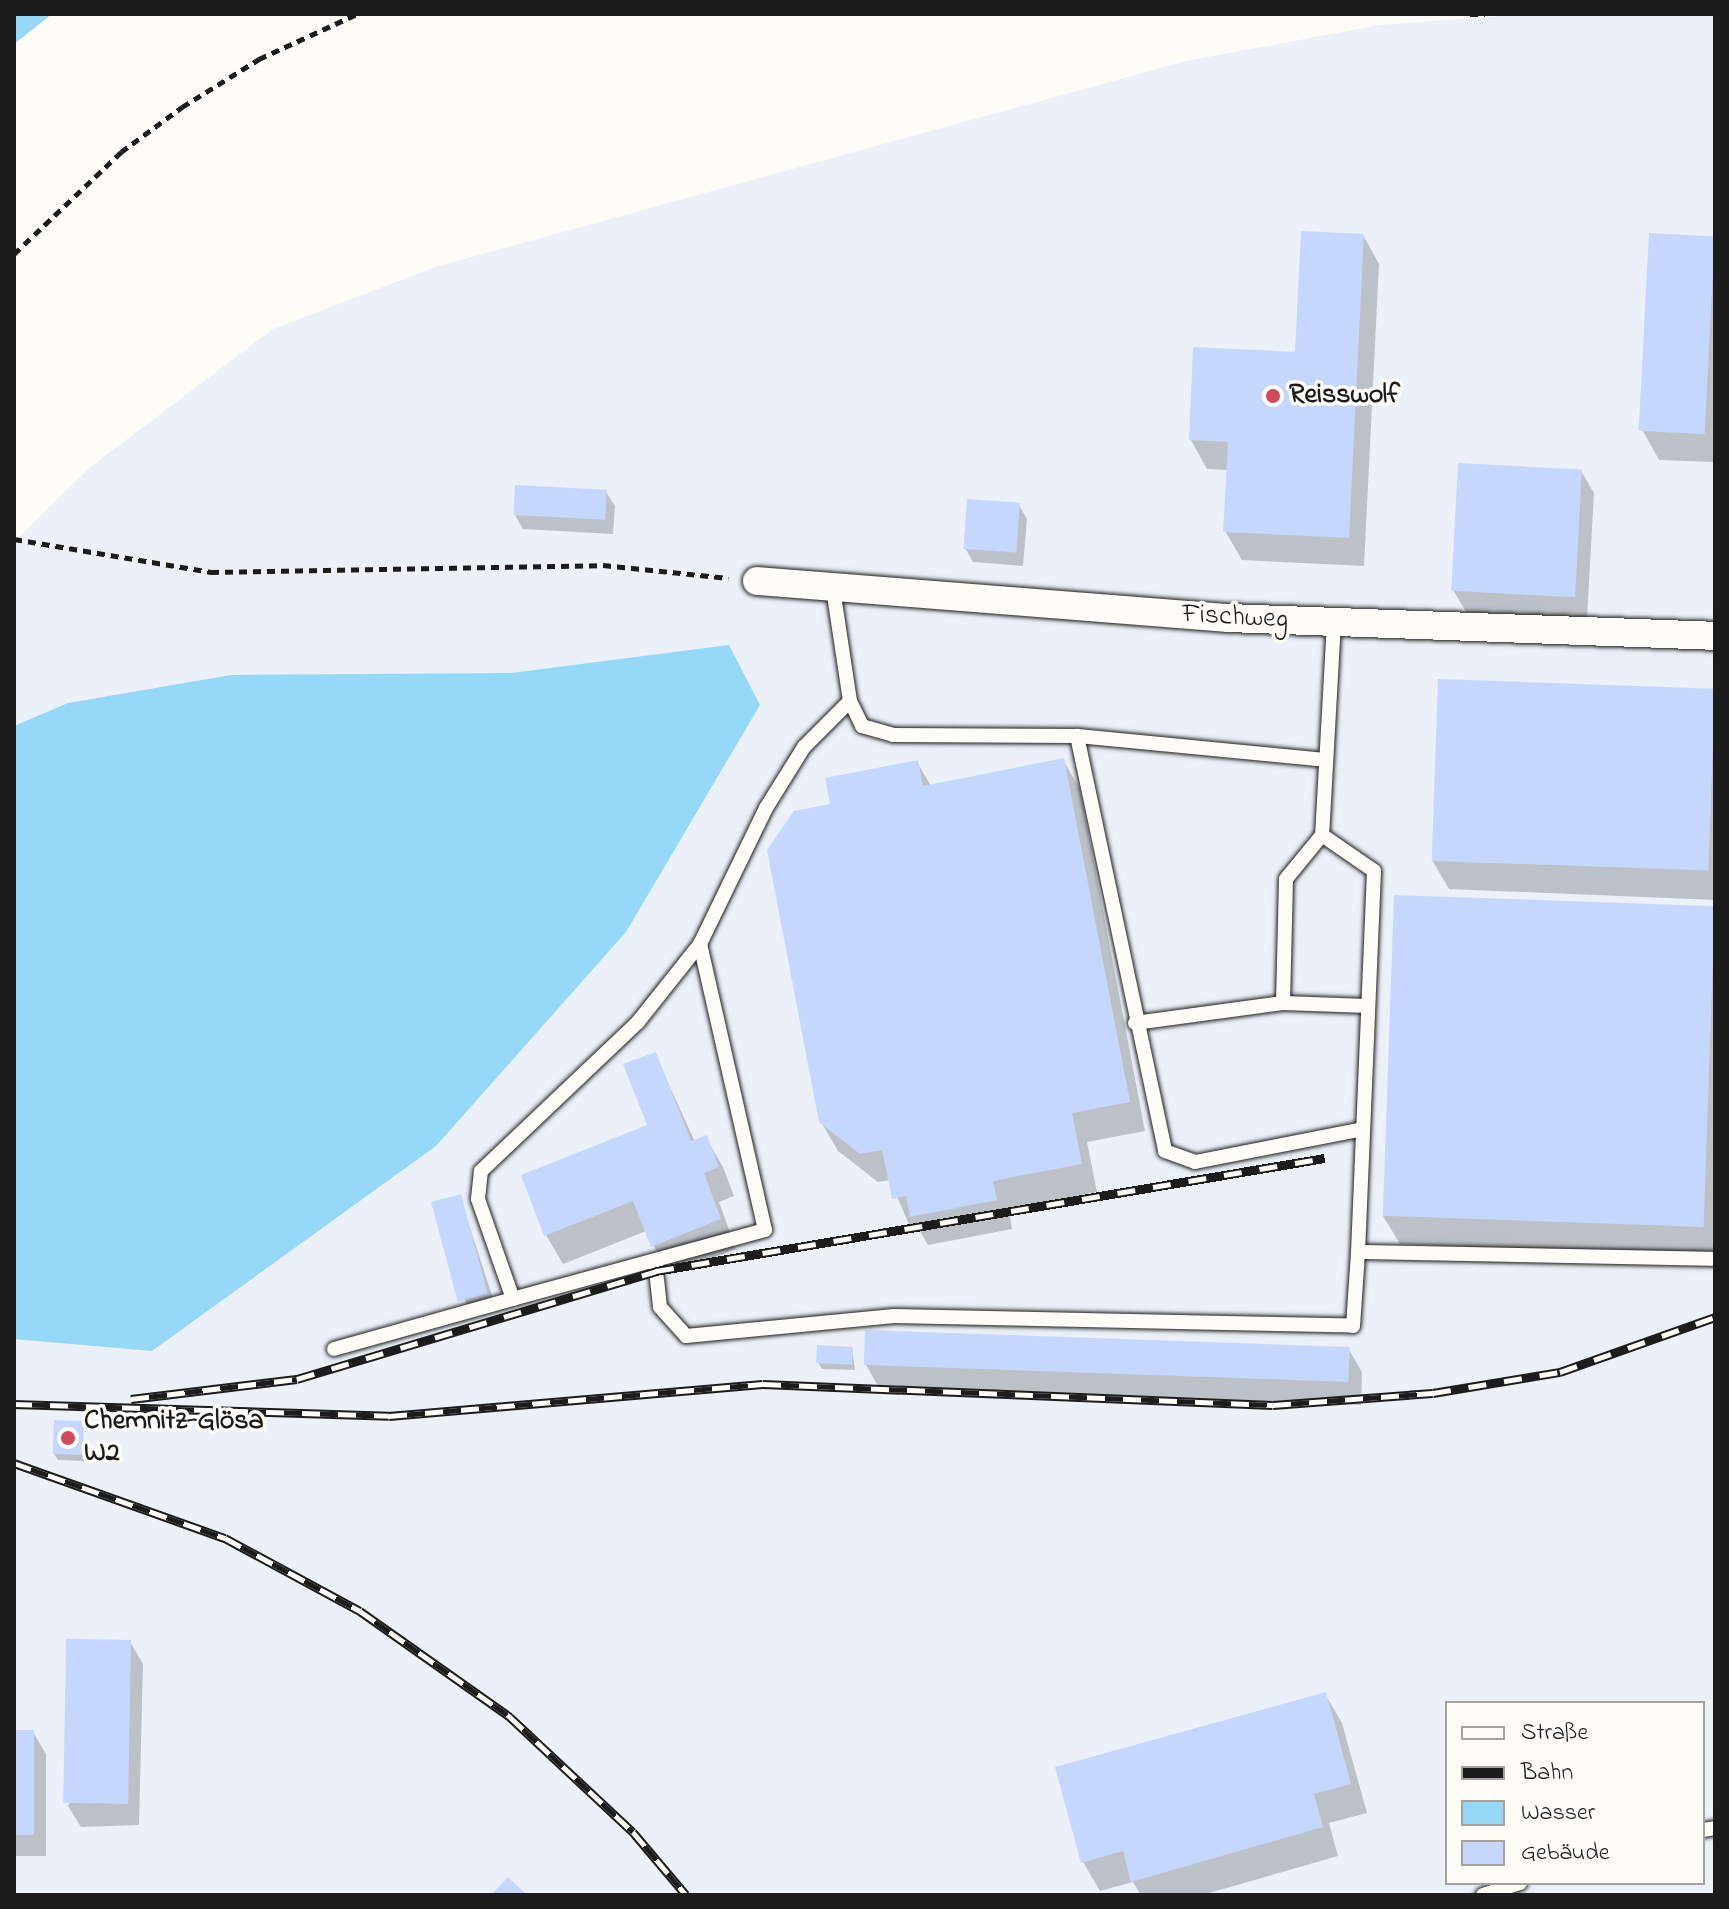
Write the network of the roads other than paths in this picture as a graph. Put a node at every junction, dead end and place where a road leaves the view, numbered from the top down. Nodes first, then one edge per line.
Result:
1 (757, 581) road end
2 (833, 589) junction
3 (1334, 622) junction
4 (1715, 636) edge
5 (850, 701) junction
6 (1077, 736) junction
7 (1326, 760) junction
8 (1322, 835) junction
9 (700, 944) junction
10 (1283, 1003) junction
11 (1368, 1006) junction
12 (1135, 1023) junction
13 (1363, 1129) junction
14 (1358, 1252) junction
15 (1715, 1259) edge
16 (655, 1261) junction
17 (513, 1299) junction
18 (334, 1349) dead end
19 (1514, 1885) edge
20 (1483, 1895) edge

1 - 2 street, Fischweg
2 - 3 street, Fischweg
2 - 5 lane
3 - 4 street, Fischweg
3 - 7 lane
5 - 6 lane
5 - 9 lane
6 - 7 lane
6 - 12 lane
7 - 8 lane
8 - 10 lane
8 - 11 lane
9 - 16 lane
9 - 17 lane
10 - 11 lane
10 - 12 lane
11 - 13 lane
12 - 13 lane
13 - 14 lane
14 - 15 lane
14 - 16 lane
16 - 17 lane
17 - 18 lane
19 - 20 lane

